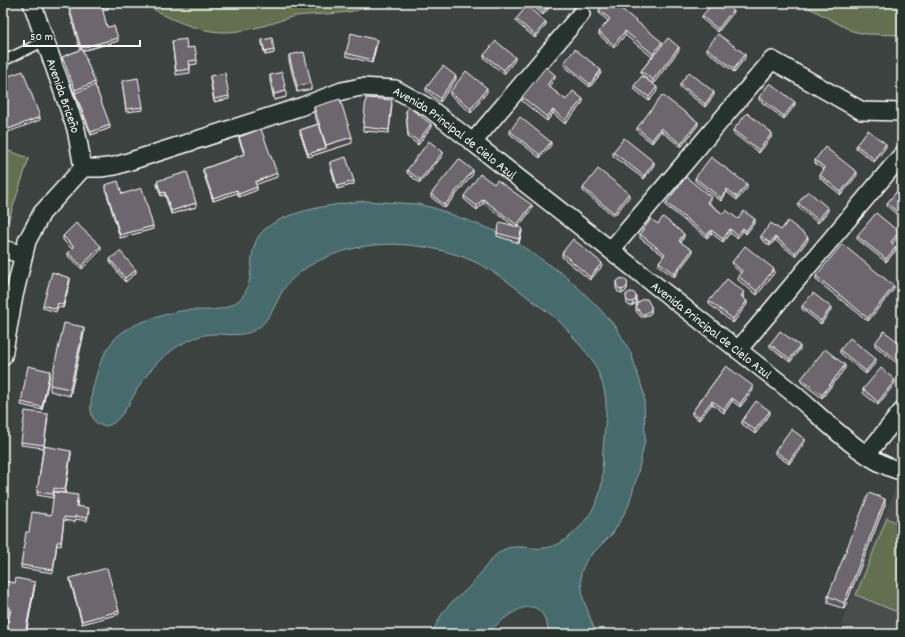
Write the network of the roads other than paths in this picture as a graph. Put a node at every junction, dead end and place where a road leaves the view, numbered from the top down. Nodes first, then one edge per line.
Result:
1 (32, 3) edge
2 (581, 14) dead end
3 (45, 41) junction
4 (3, 60) edge
5 (902, 112) edge
6 (472, 142) junction
7 (902, 155) edge
8 (82, 168) junction
9 (3, 248) edge
10 (611, 250) junction
11 (24, 255) junction
12 (738, 350) junction
13 (3, 356) edge
14 (902, 411) edge
15 (867, 454) junction
16 (902, 471) edge

1 - 3 street, Avenida Briceño
2 - 6 street
3 - 4 lane
3 - 8 street, Avenida Briceño
5 - 10 street
6 - 8 street, Avenida Principal de Cielo Azul
6 - 10 street, Avenida Principal de Cielo Azul
7 - 12 street
8 - 11 street
9 - 11 street
10 - 12 street, Avenida Principal de Cielo Azul
11 - 13 street
12 - 15 street, Avenida Principal de Cielo Azul
14 - 15 street
15 - 16 street, Avenida Principal de Cielo Azul

